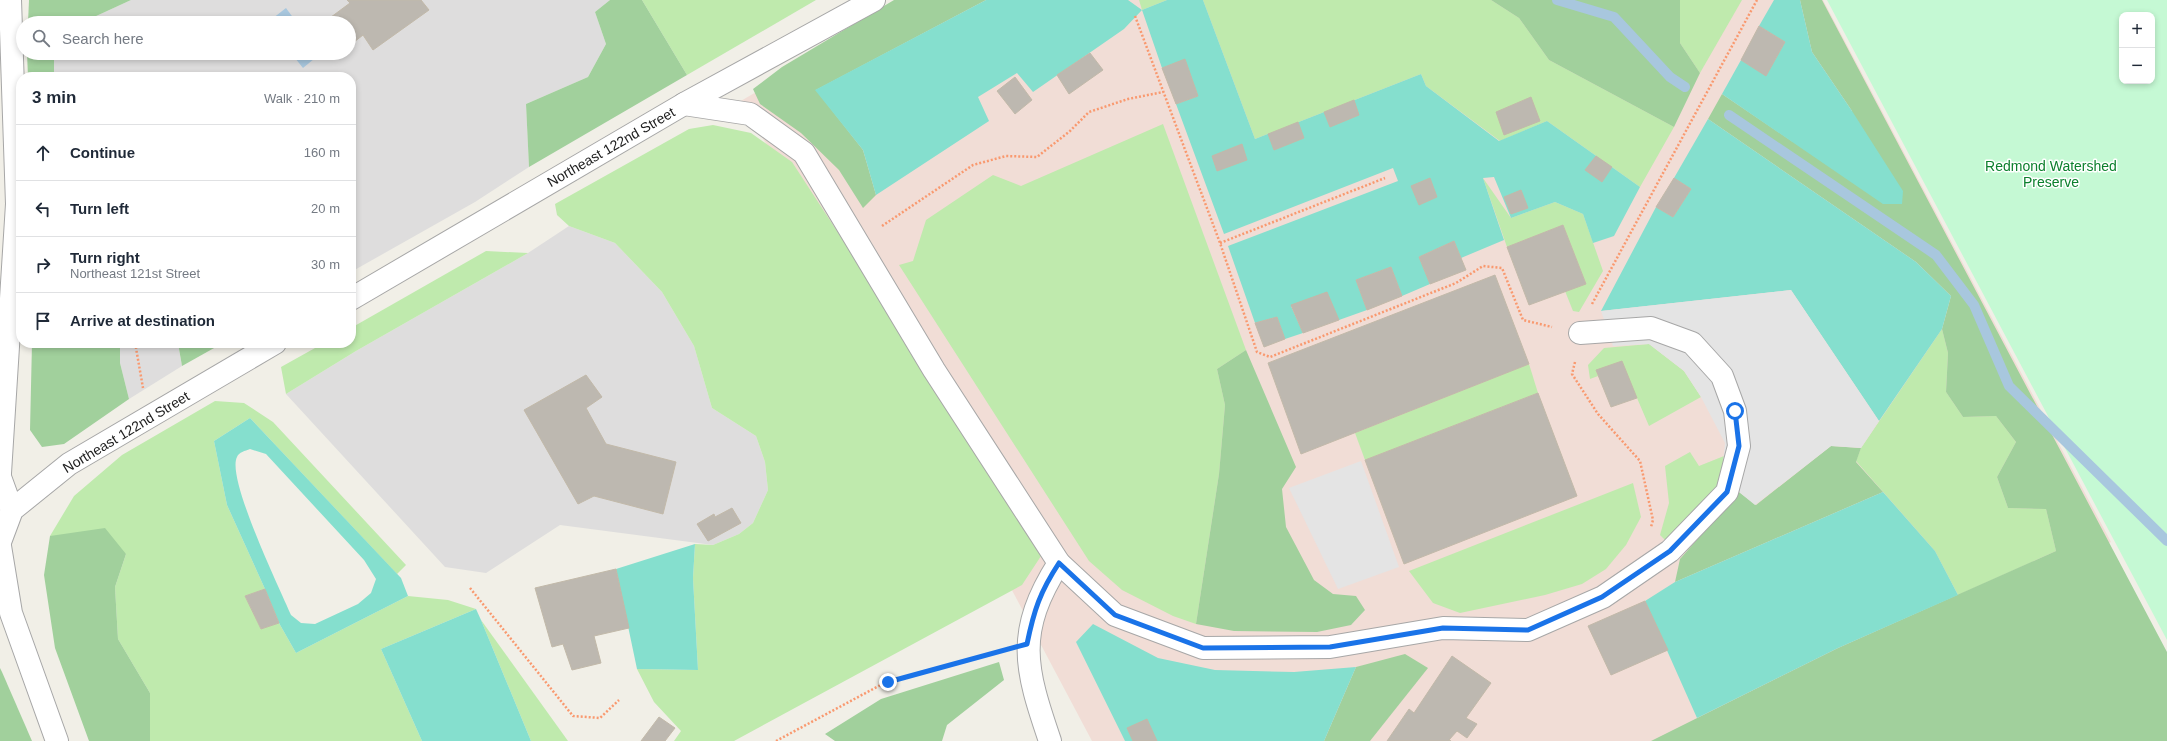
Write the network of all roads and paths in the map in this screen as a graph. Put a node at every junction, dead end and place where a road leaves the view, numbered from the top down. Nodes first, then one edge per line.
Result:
1 (10, 0) edge
2 (874, 0) edge
3 (1757, 0) edge
4 (1135, 16) dead end
5 (1163, 92) junction
6 (684, 104) junction
7 (16, 175) edge
8 (1385, 178) dead end
9 (16, 220) edge
10 (858, 243) junction
11 (1220, 243) junction
12 (356, 296) edge
13 (1580, 333) junction
14 (136, 348) edge
15 (267, 348) edge
16 (148, 418) junction
17 (0, 473) edge
18 (0, 477) edge
19 (12, 510) junction
20 (1648, 534) dead end
21 (0, 542) edge
22 (0, 546) edge
23 (1059, 563) junction
24 (470, 588) dead end
25 (1027, 644) junction
26 (619, 700) dead end
27 (57, 741) edge
28 (776, 741) edge
29 (1050, 741) edge

1 - 7 street
2 - 6 street, Northeast 122nd Street
3 - 13 path
4 - 5 path
5 - 10 path
5 - 11 path
6 - 10 street
6 - 12 street, Northeast 122nd Street
8 - 11 path
9 - 17 street
10 - 23 street
11 - 13 path
13 - 20 path
13 - 23 street
14 - 16 path
15 - 16 street, Northeast 122nd Street
16 - 19 street, Northeast 122nd Street
18 - 19 street
19 - 21 street
22 - 27 street
23 - 25 street
24 - 26 path
25 - 28 path
25 - 29 street

